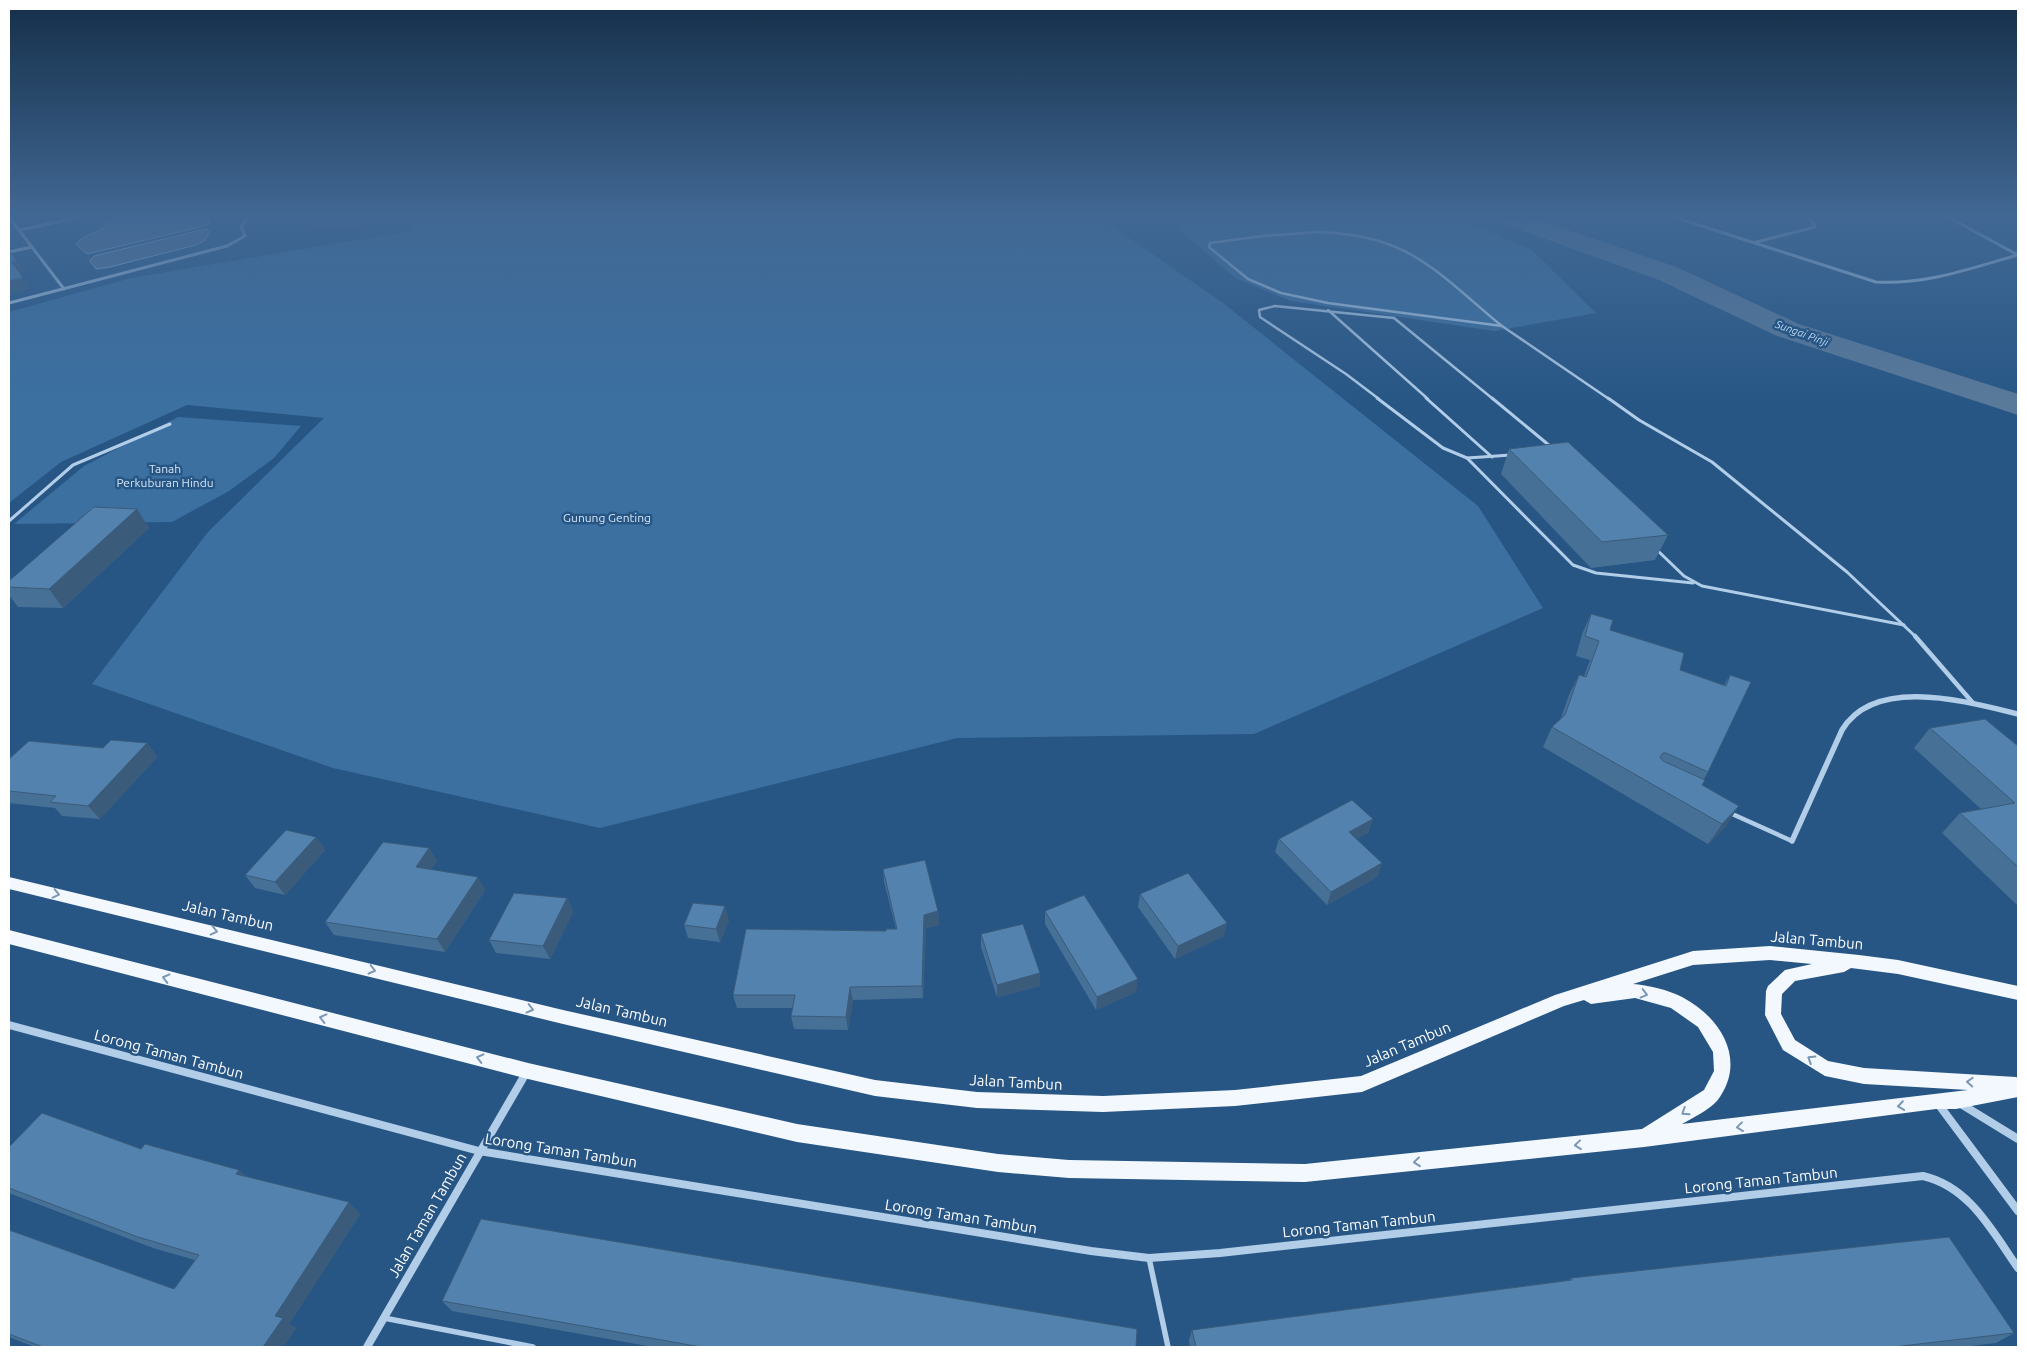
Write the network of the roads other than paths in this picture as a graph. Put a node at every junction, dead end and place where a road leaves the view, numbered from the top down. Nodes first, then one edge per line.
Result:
1 (57, 280) edge
2 (97, 280) edge
3 (1251, 280) edge
4 (1445, 280) edge
5 (1871, 280) edge
6 (1923, 280) edge
7 (64, 289) junction
8 (9, 303) edge
9 (1328, 310) junction
10 (1502, 326) junction
11 (170, 424) dead end
12 (1545, 451) edge
13 (1519, 454) edge
14 (1492, 457) junction
15 (1467, 458) junction
16 (9, 521) edge
17 (1650, 543) edge
18 (1695, 583) junction
19 (1906, 625) junction
20 (1973, 703) junction
21 (2018, 714) edge
22 (1729, 812) edge
23 (1792, 841) joint
24 (9, 883) edge
25 (9, 937) edge
26 (1859, 962) junction
27 (2018, 993) edge
28 (1561, 1000) junction
29 (9, 1025) edge
30 (528, 1070) junction
31 (2018, 1085) edge
32 (2018, 1089) edge
33 (1936, 1101) junction
34 (1956, 1101) junction
35 (1644, 1138) junction
36 (2018, 1139) edge
37 (479, 1151) junction
38 (2018, 1210) edge
39 (1149, 1258) junction
40 (2018, 1268) edge
41 (384, 1318) junction
42 (366, 1347) edge
43 (533, 1347) edge
44 (1168, 1347) edge

1 - 7 street
2 - 7 street
3 - 10 lane
4 - 10 lane
5 - 6 street
7 - 8 street
9 - 12 lane
9 - 14 lane
9 - 15 lane
10 - 19 lane
11 - 16 lane
13 - 14 lane
14 - 15 lane
15 - 18 lane
17 - 18 lane
18 - 19 lane
19 - 20 lane
20 - 21 street
20 - 23 street
22 - 23 lane
24 -> 28 main road, Jalan Tambun
30 -> 25 main road
26 - 27 main road, Jalan Tambun
26 - 28 main road, Jalan Tambun
31 -> 26 main road
28 -> 35 main road
29 - 37 street, Lorong Taman Tambun
35 -> 30 main road
30 - 37 street, Jalan Taman Tambun
32 - 34 main road
33 - 34 main road
33 -> 35 main road
33 - 38 street
34 - 36 street
37 - 39 street, Lorong Taman Tambun
37 - 41 street, Jalan Taman Tambun
39 - 40 street, Lorong Taman Tambun
39 - 44 lane
41 - 42 street, Jalan Taman Tambun
41 - 43 lane

